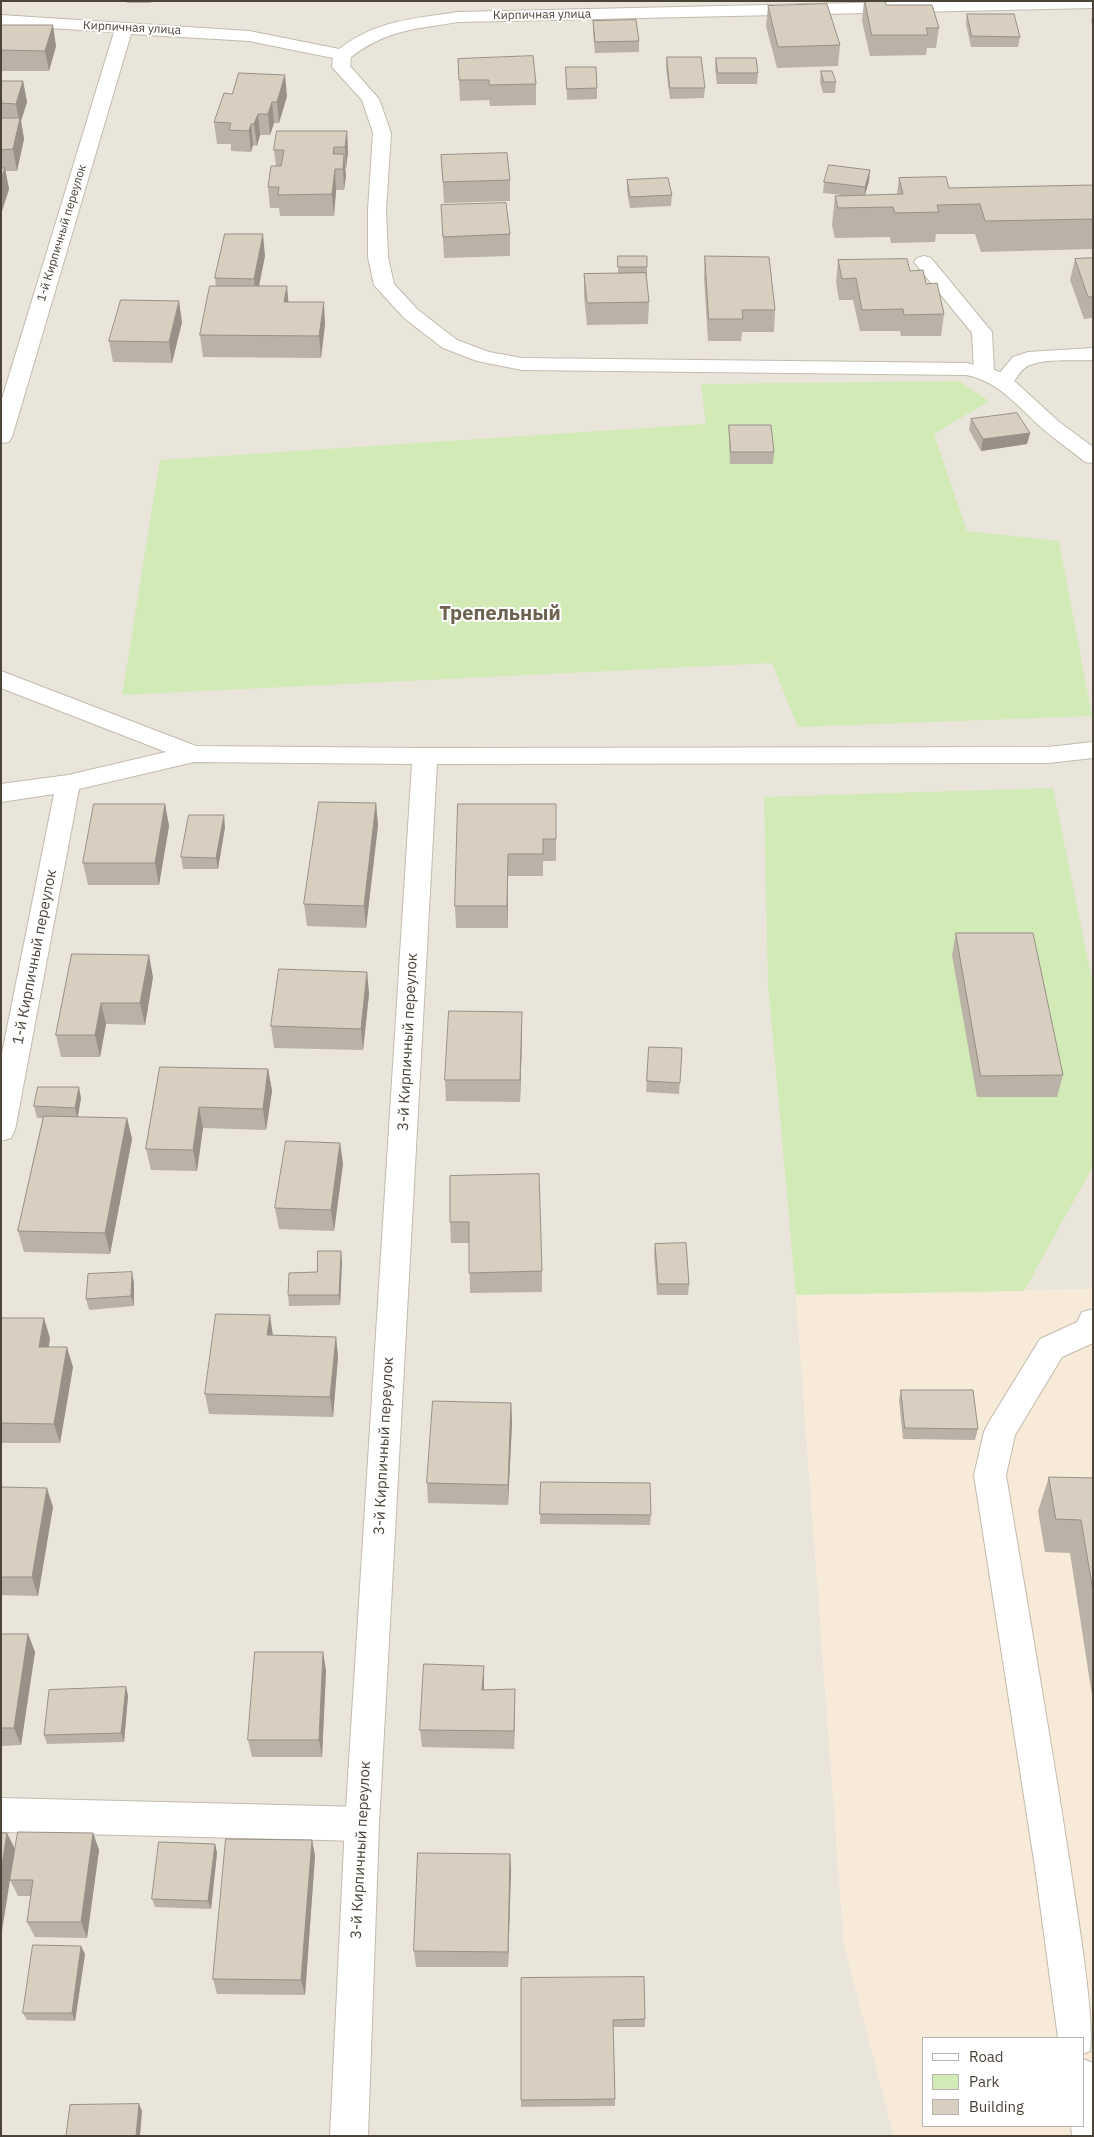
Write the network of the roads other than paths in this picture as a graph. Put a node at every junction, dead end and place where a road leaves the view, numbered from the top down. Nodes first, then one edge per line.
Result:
1 (1093, 3) edge
2 (1, 20) edge
3 (124, 29) junction
4 (342, 55) junction
5 (924, 262) dead end
6 (1093, 354) edge
7 (984, 372) junction
8 (1003, 381) junction
9 (1, 437) edge
10 (1093, 457) edge
11 (1, 679) edge
12 (1093, 750) edge
13 (194, 754) junction
14 (425, 756) junction
15 (68, 783) junction
16 (1, 793) edge
17 (1, 1130) edge
18 (1091, 1327) edge
19 (1, 1814) edge
20 (362, 1824) junction
21 (1077, 2037) edge
22 (1084, 2085) edge
23 (349, 2136) edge
24 (1091, 2136) edge

1 - 4 street, Кирпичная улица
2 - 3 street, Кирпичная улица
3 - 4 street, Кирпичная улица
3 - 9 street, 1-й Кирпичный переулок
4 - 7 street
5 - 7 street
6 - 8 street
7 - 8 street
8 - 10 street
11 - 13 street
12 - 14 street
13 - 14 street
13 - 15 street
14 - 20 street, 3-й Кирпичный переулок
15 - 16 street
15 - 17 street, 1-й Кирпичный переулок
18 - 21 street
19 - 20 street
20 - 23 street, 3-й Кирпичный переулок
22 - 24 street

